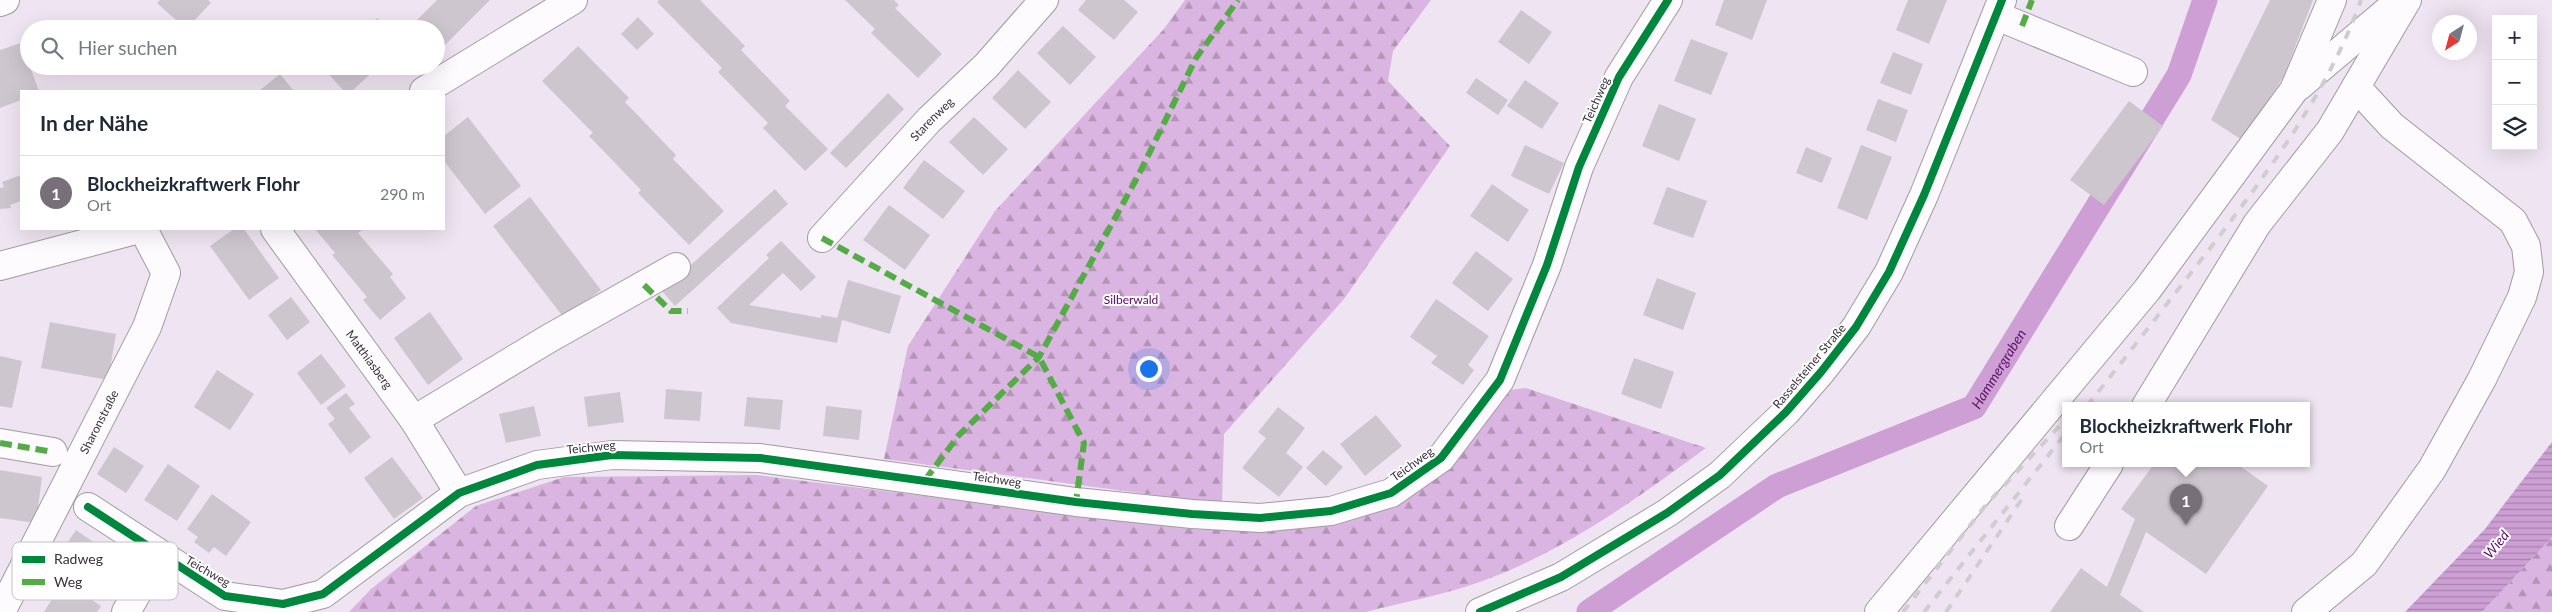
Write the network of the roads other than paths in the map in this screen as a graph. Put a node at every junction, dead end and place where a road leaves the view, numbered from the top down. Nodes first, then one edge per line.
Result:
1 (5, 0) edge
2 (573, 0) edge
3 (1044, 0) edge
4 (1668, 0) edge
5 (2332, 0) edge
6 (2401, 0) edge
7 (2407, 0) edge
8 (0, 2) edge
9 (2000, 8) edge
10 (2133, 72) dead end
11 (2356, 87) junction
12 (426, 90) edge
13 (2294, 90) junction
14 (137, 230) edge
15 (142, 230) edge
16 (276, 230) edge
17 (822, 238) dead end
18 (0, 266) edge
19 (676, 266) dead end
20 (2148, 402) edge
21 (414, 420) junction
22 (0, 443) edge
23 (53, 452) dead end
24 (2107, 467) edge
25 (459, 494) junction
26 (88, 507) dead end
27 (2069, 526) dead end
28 (37, 542) edge
29 (140, 542) edge
30 (178, 567) edge
31 (12, 591) edge
32 (133, 600) edge
33 (1, 612) edge
34 (126, 612) edge
35 (1480, 612) edge
36 (1879, 612) edge
37 (2306, 612) edge

1 - 8 street
2 - 12 street
3 - 17 street, Starenweg
4 - 25 street, Teichweg
5 - 13 street
6 - 13 street
7 - 11 street
9 - 10 street
9 - 35 street, Rasselsteiner Straße
11 - 20 street
11 - 37 street
13 - 36 street
14 - 18 street
15 - 28 street, Sharonstraße
16 - 21 street, Matthiasberg
19 - 21 street
21 - 25 street, Matthiasberg
22 - 23 street
24 - 27 street
25 - 30 street, Teichweg
26 - 29 street, Teichweg
31 - 33 street, Sharonstraße
32 - 34 street

